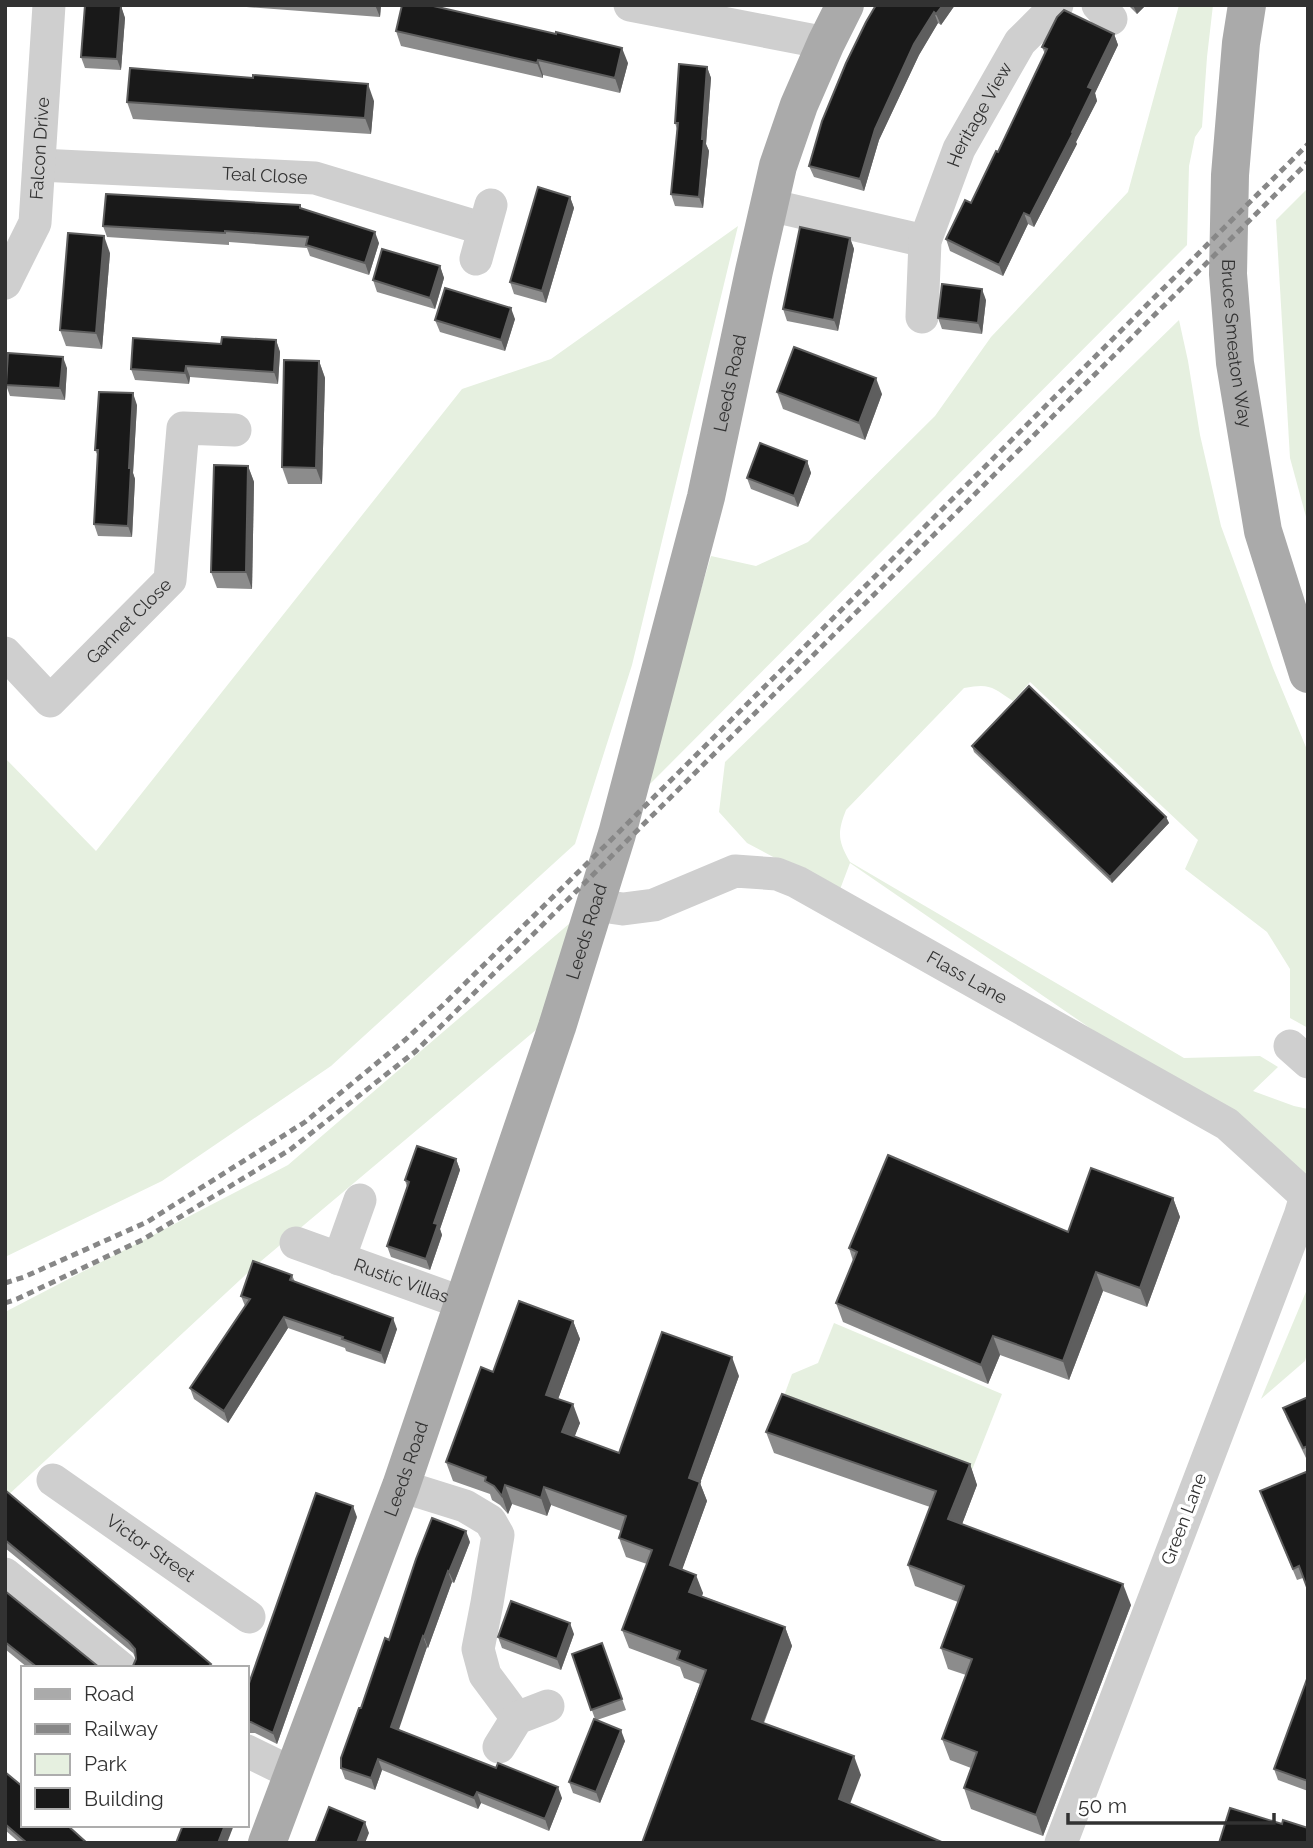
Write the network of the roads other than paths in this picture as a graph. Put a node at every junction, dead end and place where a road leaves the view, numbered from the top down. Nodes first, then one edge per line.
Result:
1 (49, 5) edge
2 (630, 5) edge
3 (845, 5) edge
4 (1057, 5) edge
5 (1247, 5) edge
6 (826, 43) junction
7 (39, 165) junction
8 (769, 205) junction
9 (484, 231) dead end
10 (925, 242) junction
11 (5, 283) edge
12 (922, 317) dead end
13 (235, 429) dead end
14 (5, 653) edge
15 (1308, 674) edge
16 (595, 905) junction
17 (1306, 1196) joint
18 (360, 1200) dead end
19 (296, 1243) dead end
20 (339, 1259) junction
21 (463, 1303) junction
22 (53, 1480) dead end
23 (401, 1486) junction
24 (5, 1574) edge
25 (249, 1617) dead end
26 (119, 1666) edge
27 (548, 1706) dead end
28 (517, 1718) junction
29 (499, 1747) dead end
30 (248, 1751) edge
31 (294, 1774) junction
32 (267, 1843) edge
33 (1061, 1843) edge

1 - 7 street, Falcon Drive
2 - 6 street
3 - 6 main road, Leeds Road
4 - 10 street, Heritage View
5 - 15 main road, Bruce Smeaton Way
6 - 8 main road, Leeds Road
7 - 9 street, Teal Close
7 - 11 street, Falcon Drive
8 - 10 street
8 - 16 main road, Leeds Road
10 - 12 street, Heritage View
13 - 14 street, Gannet Close
16 - 17 street, Flass Lane
16 - 21 main road, Leeds Road
17 - 33 street, Green Lane
18 - 20 street, Rustic Villas
19 - 20 street, Rustic Villas
20 - 21 street, Rustic Villas
21 - 23 main road, Leeds Road
22 - 25 street, Victor Street
23 - 28 street
23 - 31 main road, Leeds Road
24 - 26 street
27 - 28 street
28 - 29 street
30 - 31 street
31 - 32 main road, Leeds Road

